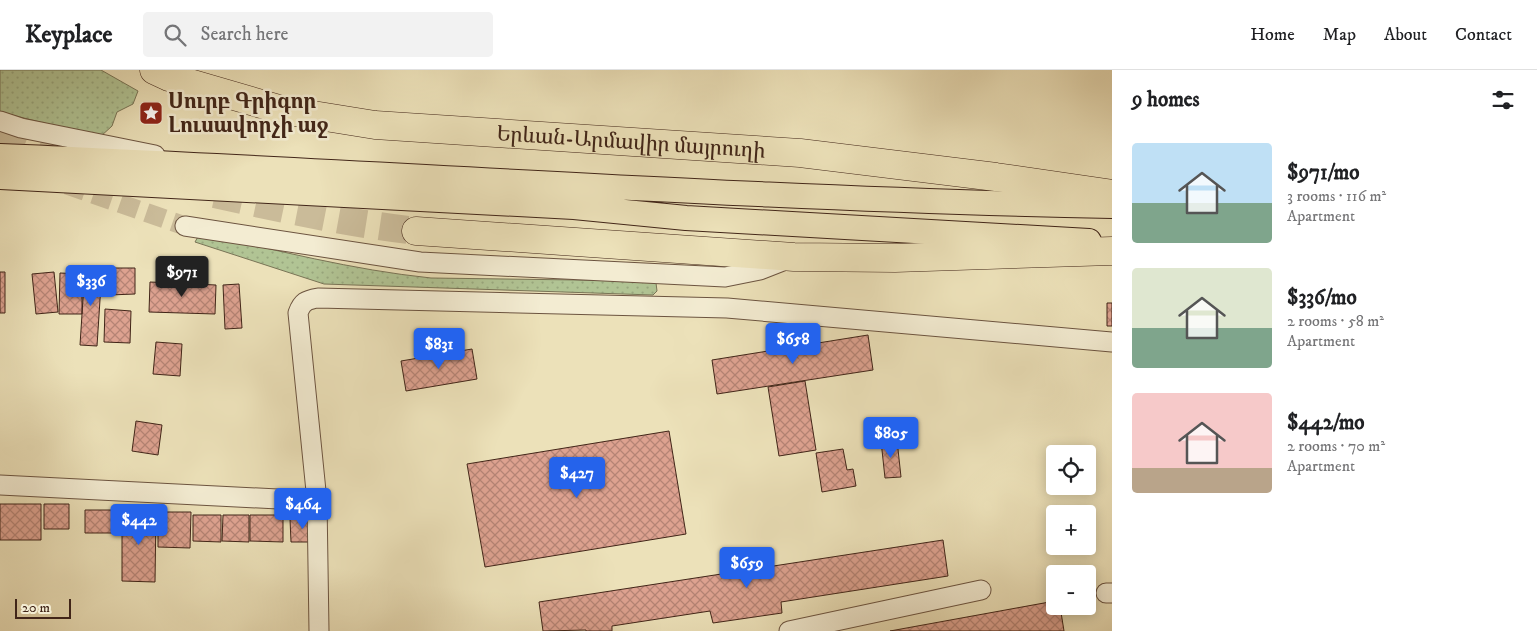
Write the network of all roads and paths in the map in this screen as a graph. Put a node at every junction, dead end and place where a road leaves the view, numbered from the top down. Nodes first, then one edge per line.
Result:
1 (154, 70) edge
2 (0, 121) edge
3 (0, 156) edge
4 (205, 165) junction
5 (0, 177) edge
6 (1112, 194) edge
7 (1112, 206) edge
8 (185, 226) tunnel mouth
9 (416, 231) tunnel mouth
10 (1112, 242) edge
11 (1112, 251) edge
12 (794, 257) junction
13 (725, 277) junction
14 (727, 308) junction
15 (1112, 342) edge
16 (0, 485) edge
17 (317, 501) junction
18 (981, 590) dead end
19 (319, 631) edge
20 (789, 631) edge

1 - 6 highway, Երևան-Արմավիր մայրուղի
2 - 4 street
3 - 4 main road
4 - 7 main road
5 - 10 main road
8 - 13 street
9 - 12 highway
11 - 12 highway
12 - 13 street
13 - 14 street
14 - 15 street
14 - 17 street
16 - 17 street
17 - 19 street
18 - 20 street

